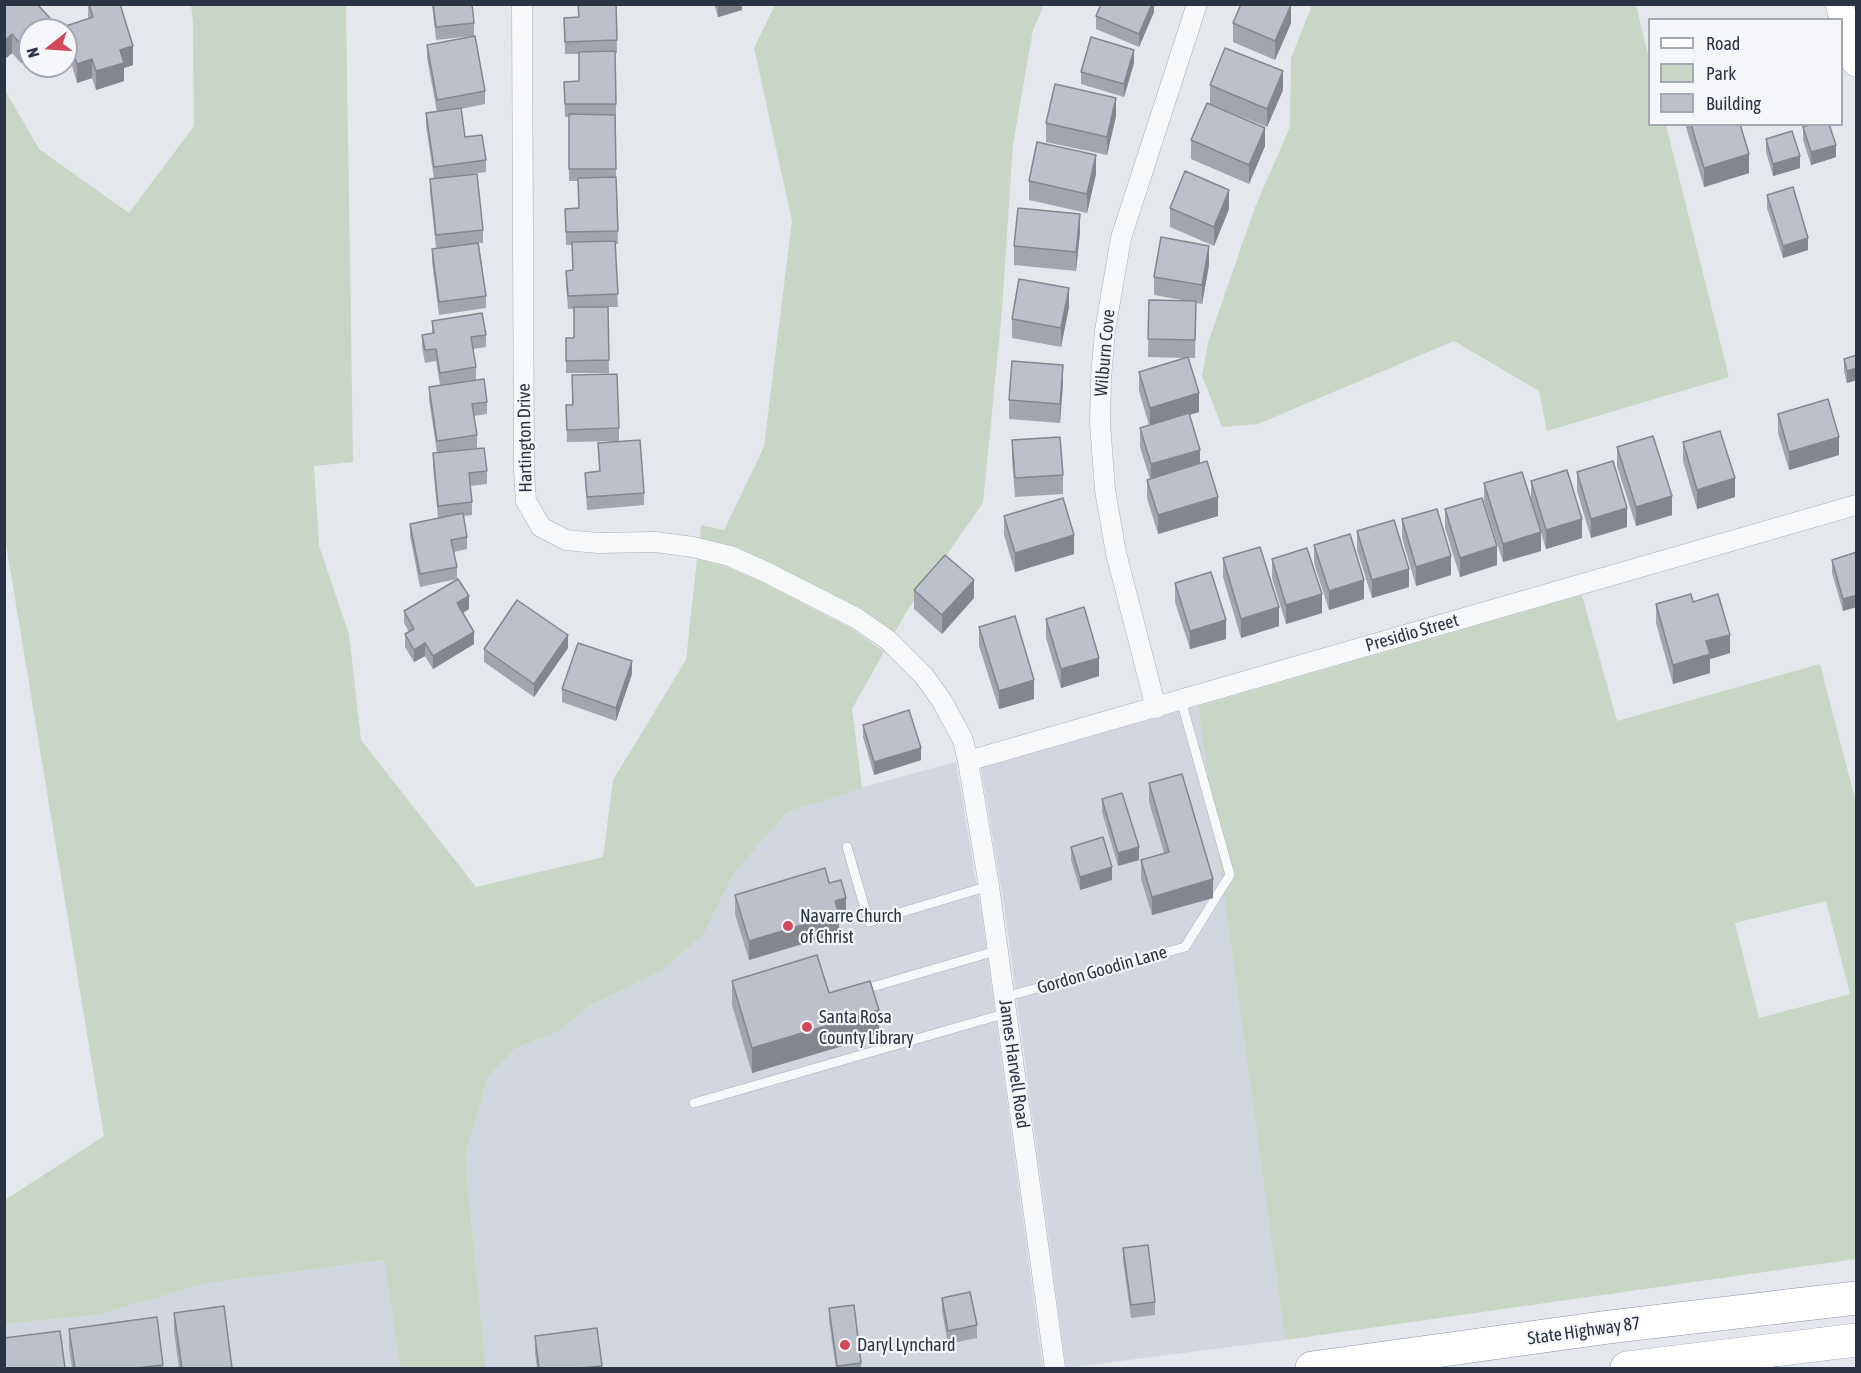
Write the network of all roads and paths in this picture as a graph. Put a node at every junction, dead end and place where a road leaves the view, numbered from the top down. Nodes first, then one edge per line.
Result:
1 (522, 4) edge
2 (1197, 4) edge
3 (1839, 4) edge
4 (1857, 63) edge
5 (1857, 505) edge
6 (1181, 700) junction
7 (1156, 708) junction
8 (968, 761) junction
9 (847, 847) dead end
10 (989, 886) junction
11 (999, 950) junction
12 (851, 993) edge
13 (1006, 1005) junction
14 (694, 1103) dead end
15 (1857, 1298) edge
16 (1857, 1340) edge
17 (1054, 1368) edge
18 (1312, 1368) edge
19 (1627, 1368) edge

1 - 8 street, Hartington Drive
2 - 7 street, Wilburn Cove
3 - 4 street
5 - 6 street, Presidio Street
6 - 7 street, Presidio Street
6 - 13 lane, Gordon Goodin Lane
7 - 8 street, Presidio Street
8 - 10 street, James Harvell Road
9 - 10 lane
10 - 11 street, James Harvell Road
11 - 12 lane
11 - 13 street, James Harvell Road
13 - 14 lane, Gordon Goodin Lane
13 - 17 street, James Harvell Road
15 - 18 highway, State Highway 87
16 - 19 highway

